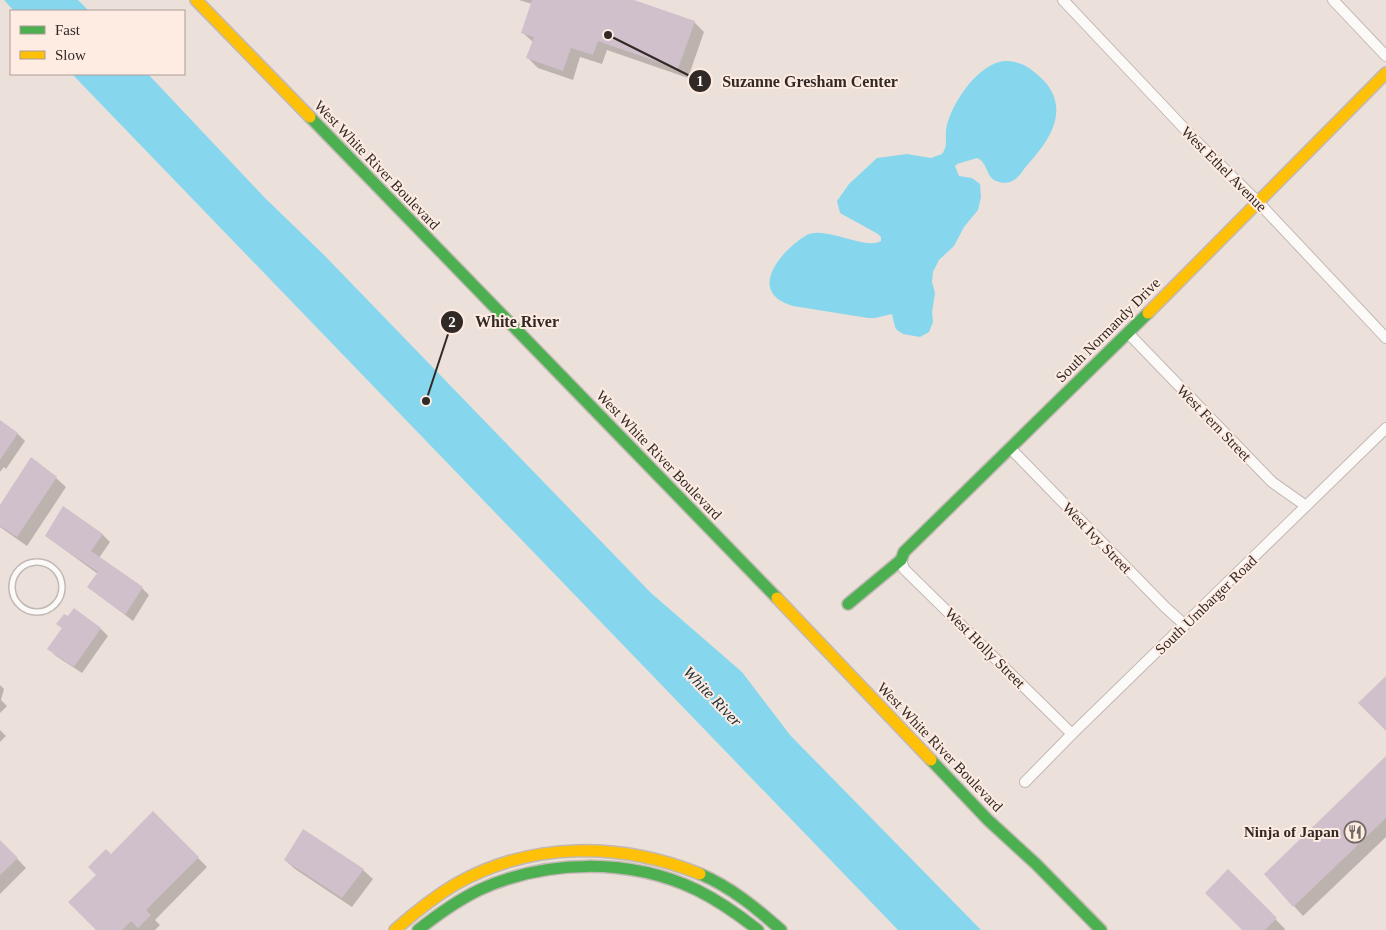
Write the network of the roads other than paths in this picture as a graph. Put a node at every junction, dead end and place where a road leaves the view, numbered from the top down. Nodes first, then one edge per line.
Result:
1 (196, 0) edge
2 (1062, 0) edge
3 (1333, 0) edge
4 (1386, 56) edge
5 (1386, 72) edge
6 (1258, 202) junction
7 (1128, 333) junction
8 (1386, 338) edge
9 (1386, 428) edge
10 (1010, 448) junction
11 (1306, 506) junction
12 (901, 560) junction
13 (22, 566) joint
14 (848, 604) dead end
15 (1185, 625) junction
16 (1072, 734) junction
17 (1025, 782) dead end
18 (395, 930) edge
19 (418, 930) edge
20 (758, 930) edge
21 (781, 930) edge
22 (1101, 930) edge

1 - 22 street, West White River Boulevard
2 - 6 street, West Ethel Avenue
3 - 4 street
5 - 6 street, South Normandy Drive
6 - 7 street, South Normandy Drive
6 - 8 street, West Ethel Avenue
7 - 10 street, South Normandy Drive
7 - 11 street, West Fern Street
9 - 11 street, South Umbarger Road
10 - 12 street, South Normandy Drive
10 - 15 street, West Ivy Street
11 - 15 street, South Umbarger Road
12 - 14 street, South Normandy Drive
12 - 16 street, West Holly Street
13 - 13 lane
15 - 16 street, South Umbarger Road
16 - 17 street, South Umbarger Road
18 - 21 street
19 - 20 street

